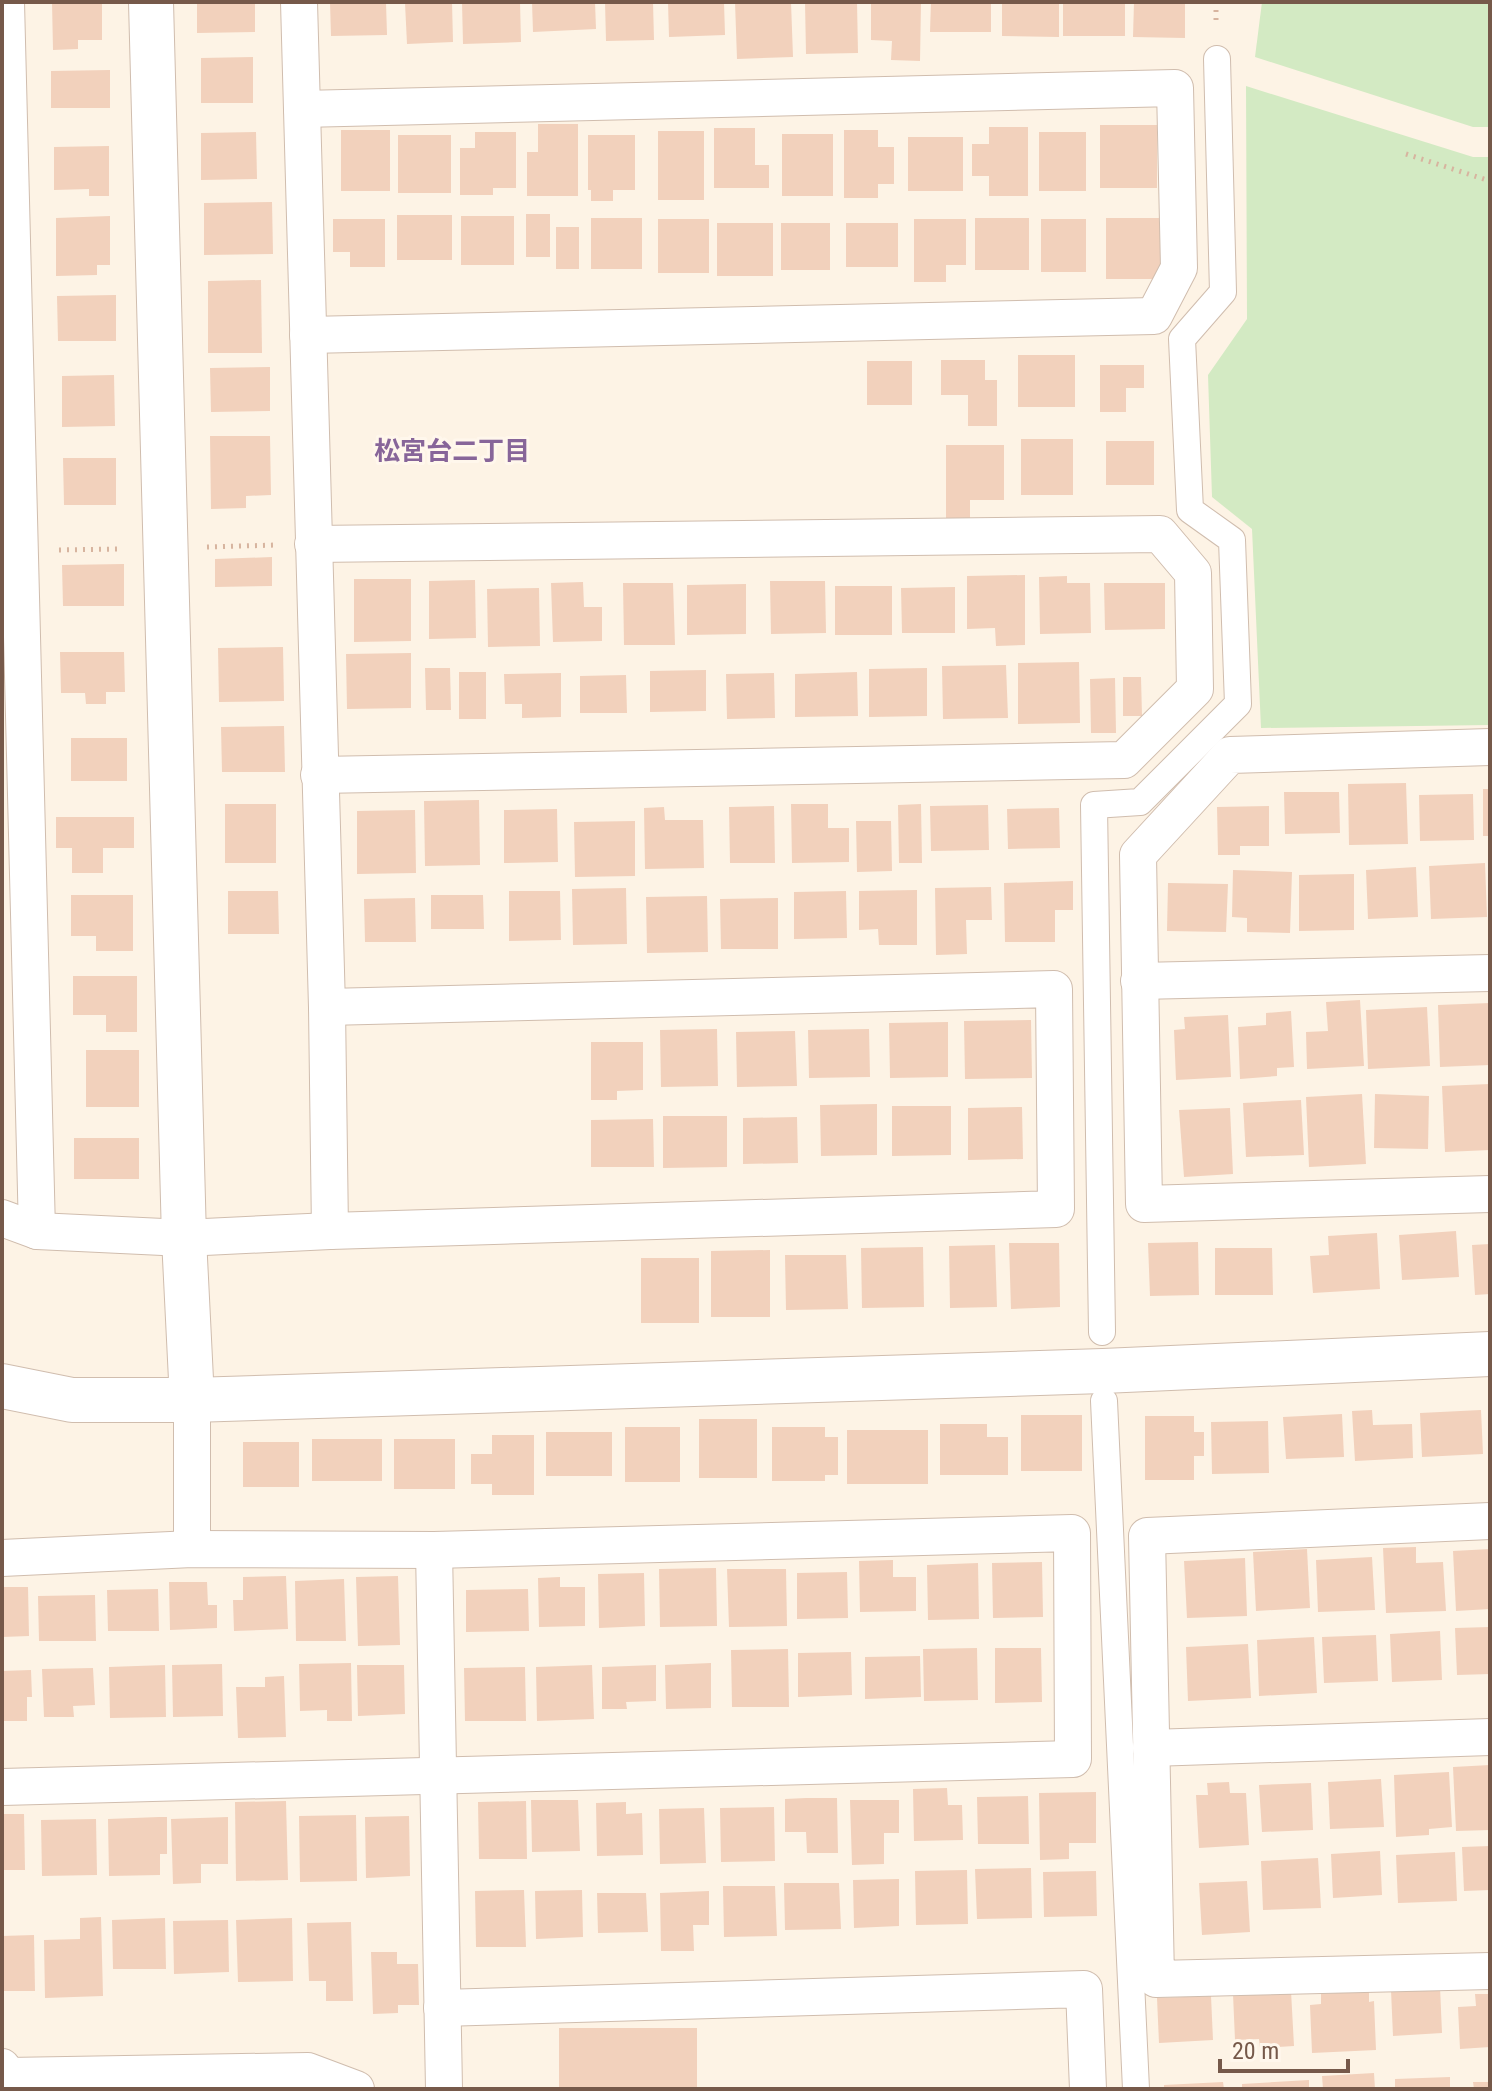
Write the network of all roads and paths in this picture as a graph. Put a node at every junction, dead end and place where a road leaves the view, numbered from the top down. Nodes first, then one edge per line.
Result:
1 (6, 2) edge
2 (151, 2) edge
3 (299, 2) edge
4 (1217, 59) dead end
5 (302, 109) junction
6 (1406, 154) dead end
7 (1490, 181) edge
8 (308, 335) junction
9 (313, 544) junction
10 (1490, 747) edge
11 (319, 775) junction
12 (1490, 973) edge
13 (1139, 981) junction
14 (327, 1007) junction
15 (1490, 1194) edge
16 (2, 1218) edge
17 (37, 1231) junction
18 (330, 1231) junction
19 (184, 1238) junction
20 (1102, 1332) dead end
21 (1490, 1354) edge
22 (2, 1386) edge
23 (192, 1400) junction
24 (1104, 1401) dead end
25 (1490, 1521) edge
26 (192, 1549) junction
27 (434, 1550) junction
28 (2, 1558) edge
29 (1490, 1737) edge
30 (1151, 1748) junction
31 (438, 1776) junction
32 (2, 1787) edge
33 (1490, 1971) edge
34 (442, 2008) junction
35 (2, 2067) edge
36 (356, 2089) edge
37 (444, 2089) edge
38 (1088, 2089) edge
39 (1136, 2089) edge

1 - 17 street
2 - 19 street
3 - 5 street
4 - 20 street
5 - 8 street
5 - 8 street
6 - 7 path
8 - 9 street
9 - 11 street
9 - 11 street
10 - 13 street
11 - 14 street
12 - 13 street
13 - 15 street
14 - 18 street
14 - 18 street
16 - 17 street
17 - 19 street
18 - 19 street
19 - 23 street
21 - 23 street
22 - 23 street
23 - 26 street
24 - 39 street
25 - 30 street
26 - 27 street
26 - 28 street
27 - 31 street
27 - 31 street
29 - 30 street
30 - 33 street
31 - 32 street
31 - 34 street
34 - 37 street
34 - 38 street
35 - 36 street

